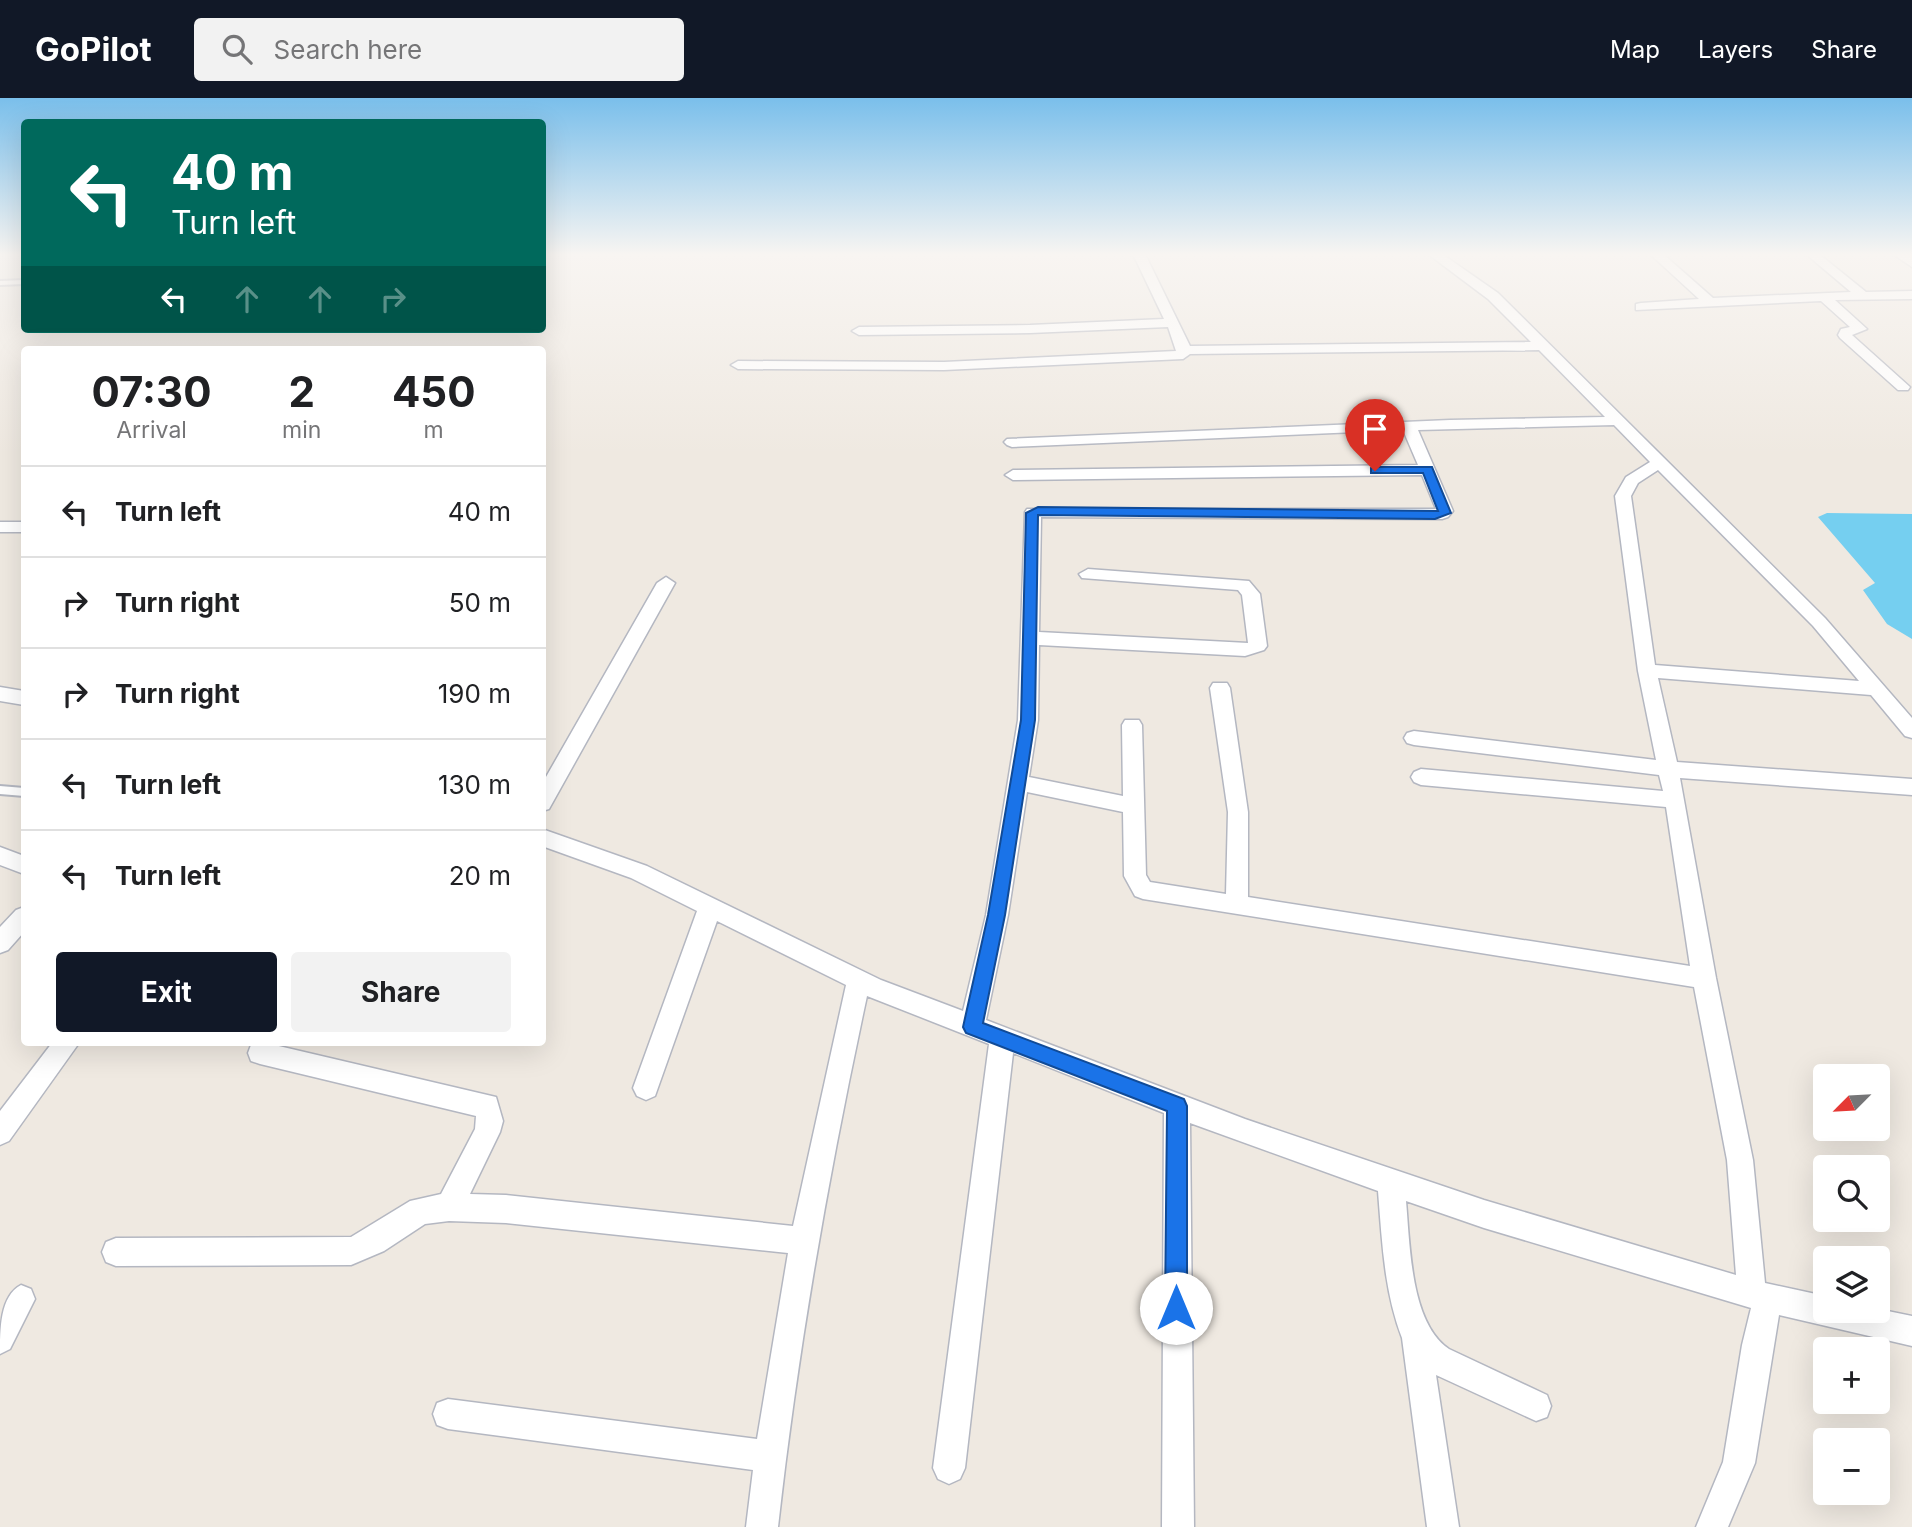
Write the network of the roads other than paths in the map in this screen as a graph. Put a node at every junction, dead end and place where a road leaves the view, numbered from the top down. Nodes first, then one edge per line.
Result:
1 (1518, 321) edge
2 (1851, 321) edge
3 (1172, 323) joint
4 (859, 331) dead end
5 (1543, 346) junction
6 (1185, 350) junction
7 (738, 365) dead end
8 (1874, 384) dead end
9 (1908, 387) edge
10 (1617, 421) junction
11 (1409, 426) junction
12 (1013, 442) dead end
13 (1658, 463) junction
14 (1428, 470) junction
15 (1013, 475) dead end
16 (0, 527) edge
17 (21, 527) edge
18 (1088, 574) dead end
19 (666, 583) dead end
20 (1030, 638) junction
21 (1647, 671) junction
22 (1220, 688) dead end
23 (1876, 689) junction
24 (0, 694) edge
25 (21, 698) edge
26 (1132, 725) dead end
27 (1912, 731) edge
28 (1413, 738) dead end
29 (1668, 767) junction
30 (1421, 777) dead end
31 (1020, 783) junction
32 (1912, 787) edge
33 (0, 790) edge
34 (21, 792) edge
35 (546, 796) edge
36 (1675, 800) junction
37 (1134, 806) junction
38 (546, 838) edge
39 (0, 856) edge
40 (21, 864) edge
41 (1237, 905) junction
42 (710, 907) junction
43 (21, 920) edge
44 (0, 943) edge
45 (1704, 978) junction
46 (859, 980) junction
47 (972, 1027) junction
48 (1002, 1039) junction
49 (65, 1046) edge
50 (260, 1053) dead end
51 (646, 1088) dead end
52 (1177, 1106) junction
53 (0, 1132) edge
54 (1391, 1181) junction
55 (449, 1208) junction
56 (806, 1241) junction
57 (116, 1252) dead end
58 (1760, 1296) junction
59 (21, 1299) dead end
60 (1912, 1331) edge
61 (1416, 1338) junction
62 (0, 1339) edge
63 (1536, 1406) dead end
64 (447, 1414) dead end
65 (769, 1456) junction
66 (949, 1468) dead end
67 (762, 1527) edge
68 (1178, 1527) edge
69 (1443, 1527) edge
70 (1712, 1527) edge

1 - 5 street
2 - 9 street
3 - 4 street
3 - 6 street
5 - 6 street
5 - 10 street
6 - 7 street
8 - 9 street
10 - 11 street
10 - 13 street
11 - 12 street
11 - 14 street
13 - 21 street
13 - 23 street
14 - 15 street
14 - 20 street
16 - 17 street
18 - 20 street
19 - 35 street
20 - 31 street
21 - 23 street
21 - 29 street
22 - 41 street
23 - 27 street
24 - 25 street
26 - 37 street
28 - 29 street
29 - 32 street
29 - 36 street
30 - 36 street
31 - 37 street
31 - 47 street
33 - 34 lane
36 - 45 street
37 - 41 street
38 - 42 street
39 - 40 street
41 - 45 street
42 - 46 street
42 - 51 street
43 - 44 street
45 - 58 street
46 - 47 street
46 - 56 street
47 - 48 street
48 - 52 street
48 - 66 street
49 - 53 street
50 - 55 street
52 - 54 street
52 - 68 street
54 - 58 street
54 - 61 street
55 - 56 street
55 - 57 street
56 - 65 street
58 - 60 street
58 - 70 street
59 - 62 street
61 - 63 street
61 - 69 street
64 - 65 street
65 - 67 street

